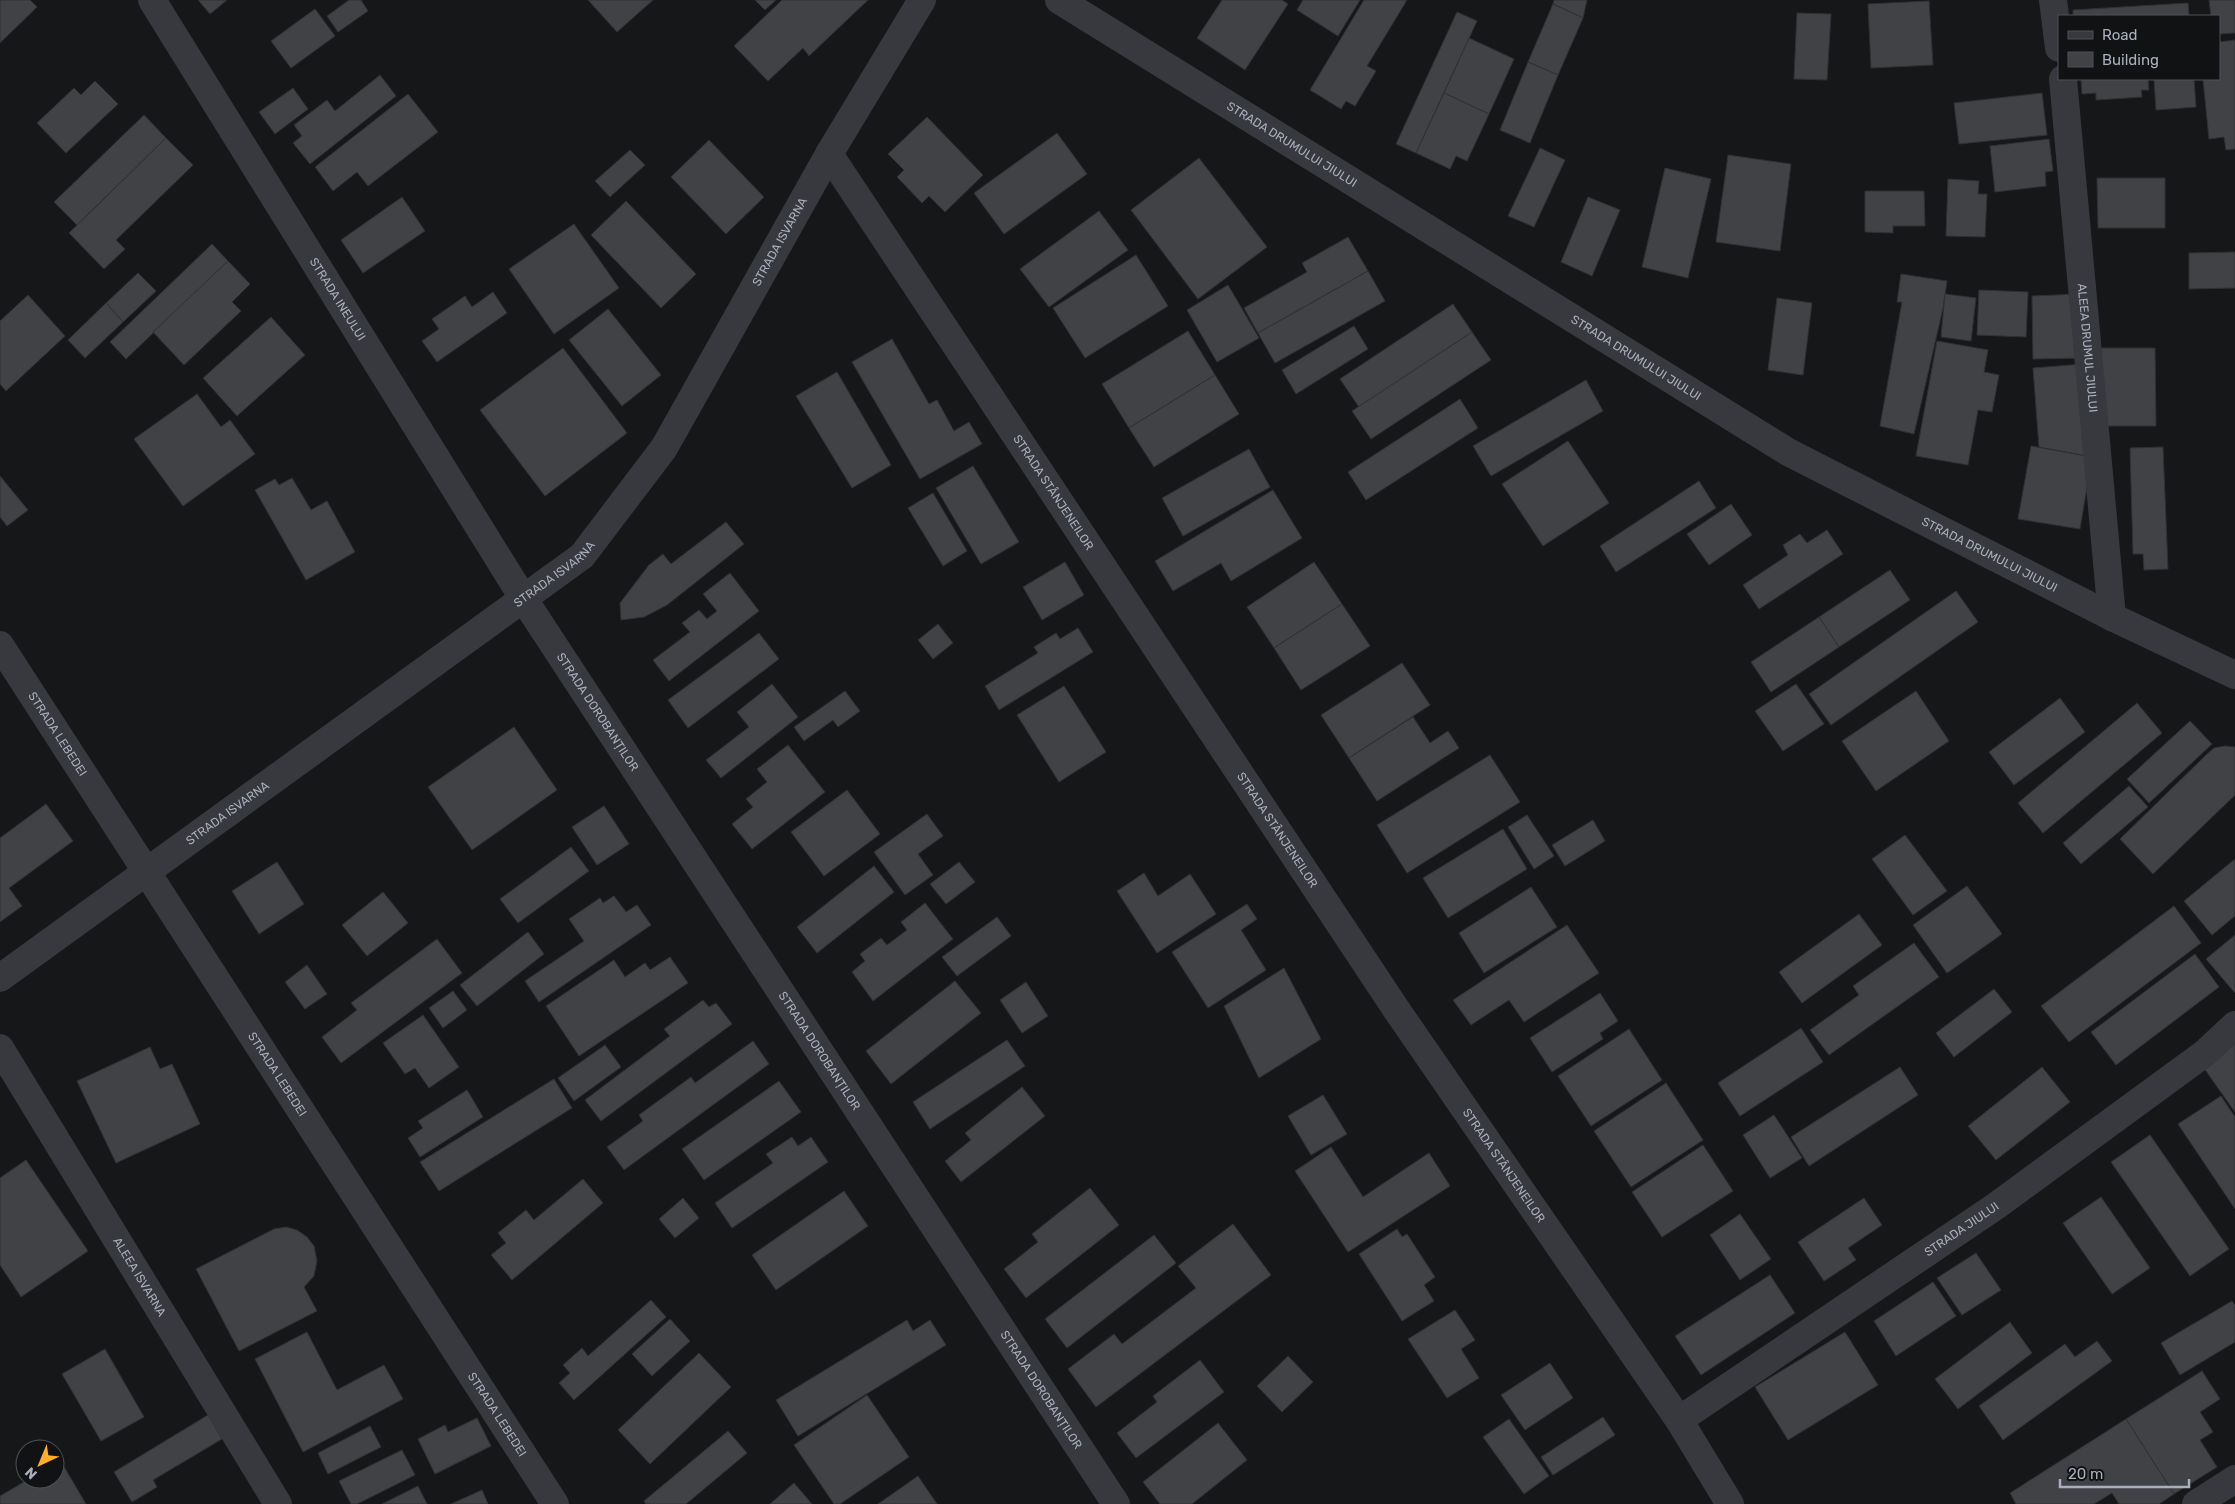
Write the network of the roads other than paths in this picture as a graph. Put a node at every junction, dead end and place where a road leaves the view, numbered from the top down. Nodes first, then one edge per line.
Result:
1 (152, 0) edge
2 (922, 0) edge
3 (1059, 0) edge
4 (2053, 0) edge
5 (2058, 40) edge
6 (2063, 80) edge
7 (829, 154) junction
8 (523, 598) junction
9 (2112, 617) junction
10 (0, 645) edge
11 (2235, 675) edge
12 (146, 871) junction
13 (0, 978) edge
14 (2235, 1025) edge
15 (0, 1048) edge
16 (1679, 1420) junction
17 (2235, 1480) edge
18 (278, 1504) edge
19 (555, 1504) edge
20 (1116, 1504) edge
21 (1730, 1504) edge
22 (2196, 1504) edge

1 - 8 street, STRADA INEULUI
2 - 7 street, STRADA ISVARNA
3 - 9 street, STRADA DRUMULUI JIULUI
4 - 5 street
6 - 9 street, ALEEA DRUMUL JIULUI
7 - 8 street, STRADA ISVARNA
7 - 16 street, STRADA STÂNJENEILOR
8 - 12 street, STRADA ISVARNA
8 - 20 street, STRADA DOROBANȚILOR
9 - 11 street, STRADA DRUMULUI JIULUI
10 - 12 street, STRADA LEBEDEI
12 - 13 street, STRADA ISVARNA
12 - 19 street, STRADA LEBEDEI
14 - 16 street, STRADA JIULUI
15 - 18 street, ALEEA ISVARNA
16 - 21 street, STRADA STÂNJENEILOR
17 - 22 street

